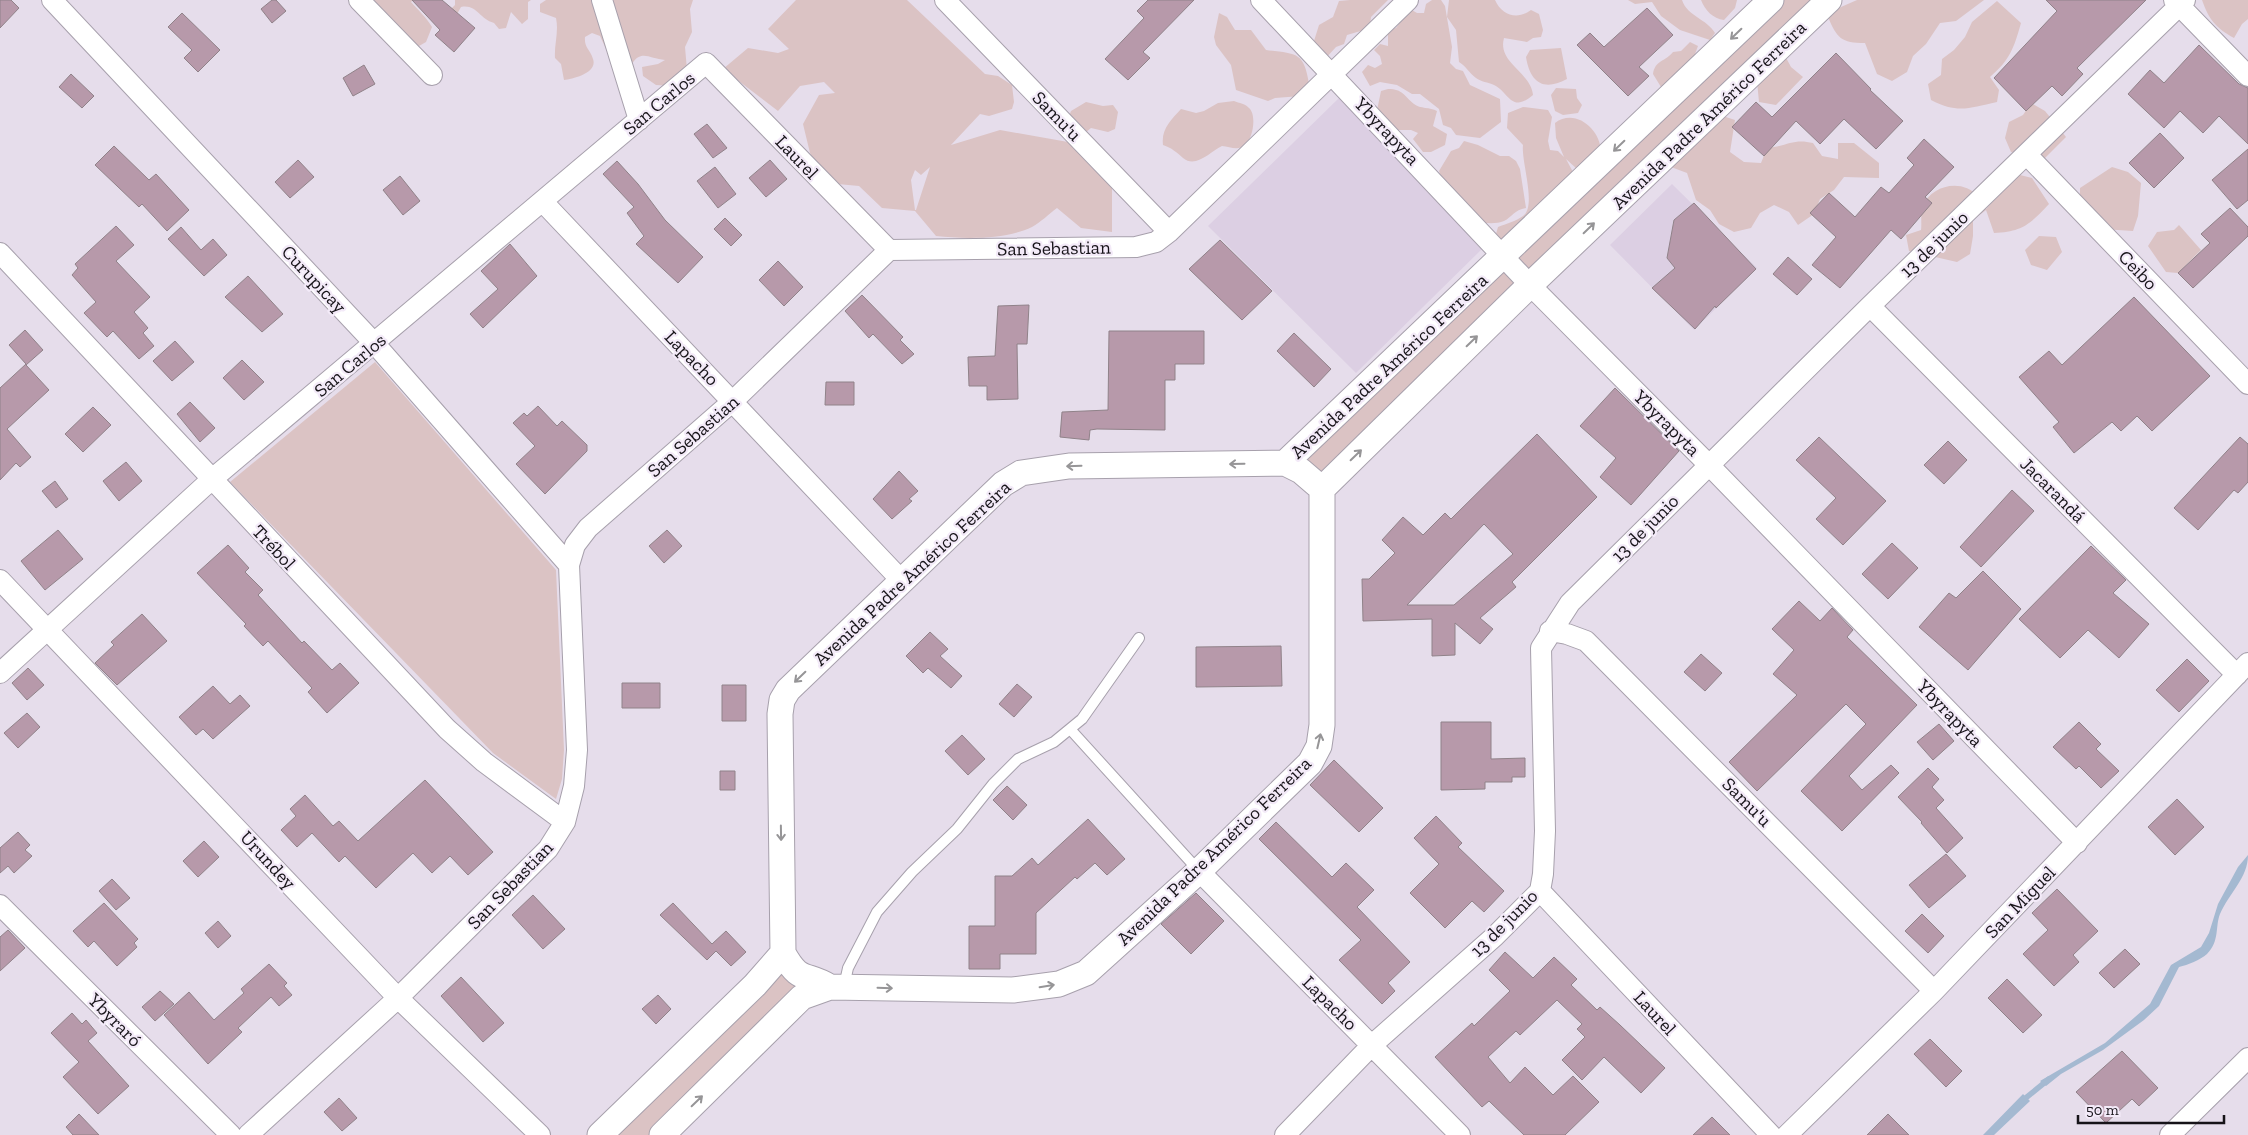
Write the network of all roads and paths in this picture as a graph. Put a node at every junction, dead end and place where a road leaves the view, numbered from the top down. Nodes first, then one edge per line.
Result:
1 (52, 0) edge
2 (359, 0) edge
3 (602, 0) edge
4 (945, 0) edge
5 (1261, 0) edge
6 (1408, 0) edge
7 (1771, 0) edge
8 (1829, 0) edge
9 (2180, 2) edge
10 (706, 63) joint
11 (1333, 74) junction
12 (432, 75) dead end
13 (2248, 76) edge
14 (639, 120) junction
15 (2028, 155) junction
16 (543, 202) junction
17 (1170, 232) junction
18 (889, 250) junction
19 (0, 253) edge
20 (1504, 256) junction
21 (1530, 285) junction
22 (1870, 306) junction
23 (375, 344) junction
24 (2248, 384) edge
25 (733, 401) junction
26 (1285, 463) junction
27 (1708, 464) junction
28 (211, 480) junction
29 (1322, 489) junction
30 (569, 564) junction
31 (0, 580) edge
32 (902, 581) junction
33 (49, 630) junction
34 (1550, 631) junction
35 (1139, 638) dead end
36 (2242, 669) edge
37 (0, 673) edge
38 (1070, 729) junction
39 (565, 822) junction
40 (2077, 844) junction
41 (1198, 871) junction
42 (1540, 891) junction
43 (0, 905) edge
44 (783, 953) junction
45 (837, 987) junction
46 (1934, 992) junction
47 (398, 998) junction
48 (1372, 1045) junction
49 (2248, 1058) edge
50 (231, 1135) edge
51 (248, 1135) edge
52 (540, 1135) edge
53 (600, 1135) edge
54 (662, 1135) edge
55 (1285, 1135) edge
56 (1460, 1135) edge
57 (1771, 1135) edge
58 (1787, 1135) edge
59 (2170, 1135) edge

1 - 23 street, Curupicay
2 - 12 street
3 - 14 street
4 - 17 street, Samu'u
5 - 11 street, Ybyrapyta
6 - 11 street, San Sebastian
7 -> 20 street, Avenida Padre Américo Ferreira
21 -> 8 street, Avenida Padre Américo Ferreira
9 - 13 street
9 - 15 street, 13 de junio
10 - 14 street, San Carlos
10 - 18 street, Laurel
11 - 17 street, San Sebastian
11 - 20 street, Ybyrapyta
14 - 16 street, San Carlos
15 - 22 street, 13 de junio
15 - 24 street, Ceibo
16 - 23 street, San Carlos
16 - 25 street, Lapacho
17 - 18 street, San Sebastian
18 - 25 street, San Sebastian
19 - 28 street, Trébol
20 - 21 street, Ybyrapyta
20 - 26 street, Avenida Padre Américo Ferreira
21 - 27 street, Ybyrapyta
29 -> 21 street, Avenida Padre Américo Ferreira
22 - 27 street, 13 de junio
22 - 36 street, Jacarandá
23 - 28 street, San Carlos
23 - 30 street, Curupicay
25 - 30 street, San Sebastian
25 - 32 street, Lapacho
26 - 29 street
26 -> 32 street, Avenida Padre Américo Ferreira
27 - 34 street, 13 de junio
27 - 40 street, Ybyrapyta
28 - 33 street, San Carlos
28 - 39 street, Trébol
41 -> 29 street, Avenida Padre Américo Ferreira
30 - 39 street, San Sebastian
31 - 33 street, Urundey
32 -> 44 street, Avenida Padre Américo Ferreira
33 - 37 street, San Carlos
33 - 47 street, Urundey
34 - 42 street, 13 de junio
34 - 46 street, Samu'u
35 - 38 lane
36 - 40 street, San Miguel
38 - 41 lane
38 - 45 lane
39 - 47 street, San Sebastian
40 - 46 street, San Miguel
45 -> 41 street, Avenida Padre Américo Ferreira
41 - 48 street, Lapacho
42 - 48 street, 13 de junio
42 - 57 street, Laurel
43 - 50 street, Ybyraró
44 - 45 street
44 - 53 street
54 -> 45 street, Avenida Padre Américo Ferreira
46 - 58 street, San Miguel
47 - 51 street, San Sebastian
47 - 52 street, Urundey
48 - 55 street, 13 de junio
48 - 56 street, Lapacho
49 - 59 street

